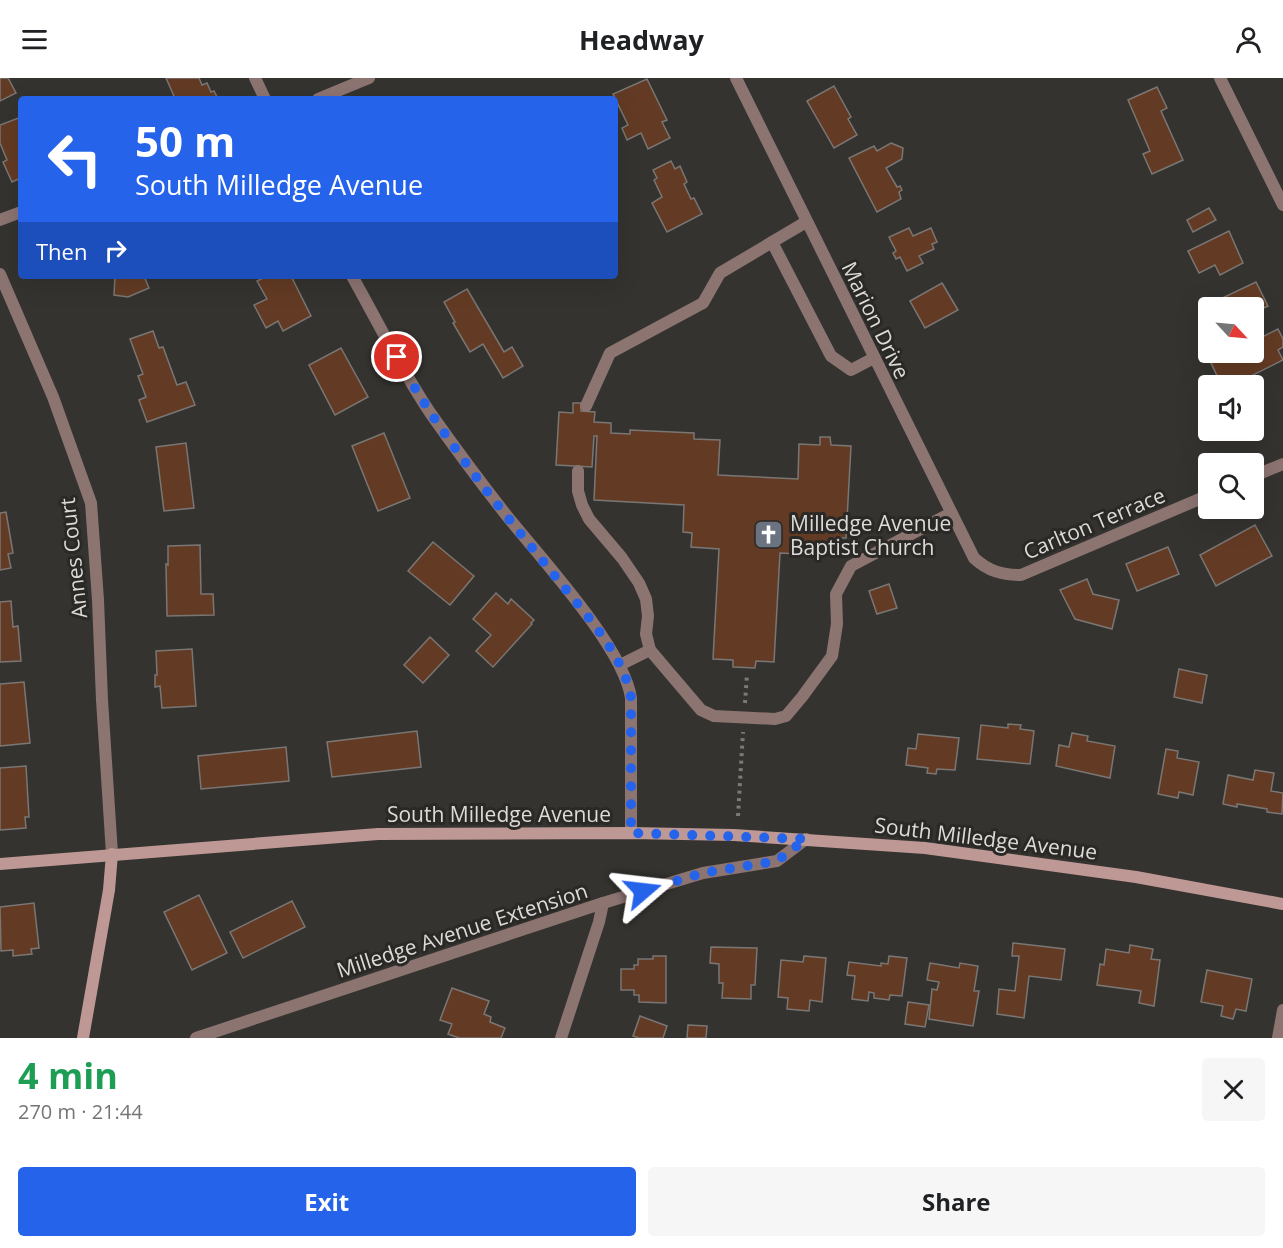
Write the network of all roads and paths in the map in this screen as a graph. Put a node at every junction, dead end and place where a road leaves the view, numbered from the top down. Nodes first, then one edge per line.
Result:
1 (255, 78) edge
2 (369, 78) edge
3 (736, 78) edge
4 (1220, 78) edge
5 (264, 96) edge
6 (325, 96) edge
7 (1283, 205) edge
8 (18, 213) edge
9 (0, 220) edge
10 (806, 222) junction
11 (772, 242) junction
12 (0, 274) edge
13 (354, 279) edge
14 (874, 358) junction
15 (586, 406) dead end
16 (1283, 464) edge
17 (578, 471) dead end
18 (1264, 472) edge
19 (1198, 500) edge
20 (951, 513) junction
21 (992, 571) joint
22 (650, 650) junction
23 (620, 665) junction
24 (747, 674) dead end
25 (744, 710) dead end
26 (743, 725) dead end
27 (738, 816) dead end
28 (631, 833) junction
29 (806, 839) junction
30 (112, 854) junction
31 (0, 864) edge
32 (603, 903) junction
33 (1283, 904) edge
34 (1283, 1010) edge
35 (83, 1038) edge
36 (196, 1038) edge
37 (561, 1038) edge
38 (1278, 1038) edge

1 - 5 street
2 - 6 street
3 - 10 street, Marion Drive
4 - 7 street
8 - 9 street
10 - 11 street
10 - 14 street, Marion Drive
11 - 14 street
11 - 15 street
12 - 30 street, Annes Court
13 - 23 street
14 - 20 street, Marion Drive
16 - 18 street
17 - 22 street
19 - 21 street, Carlton Terrace
20 - 21 street, Marion Drive
20 - 22 street
22 - 23 street
23 - 28 street
24 - 25 path
26 - 27 path
28 - 29 main road, South Milledge Avenue
28 - 30 main road, South Milledge Avenue
29 - 32 street, Milledge Avenue Extension
29 - 33 main road, South Milledge Avenue
30 - 31 main road, South Milledge Avenue
30 - 35 main road
32 - 36 street, Milledge Avenue Extension
32 - 37 street
34 - 38 street

